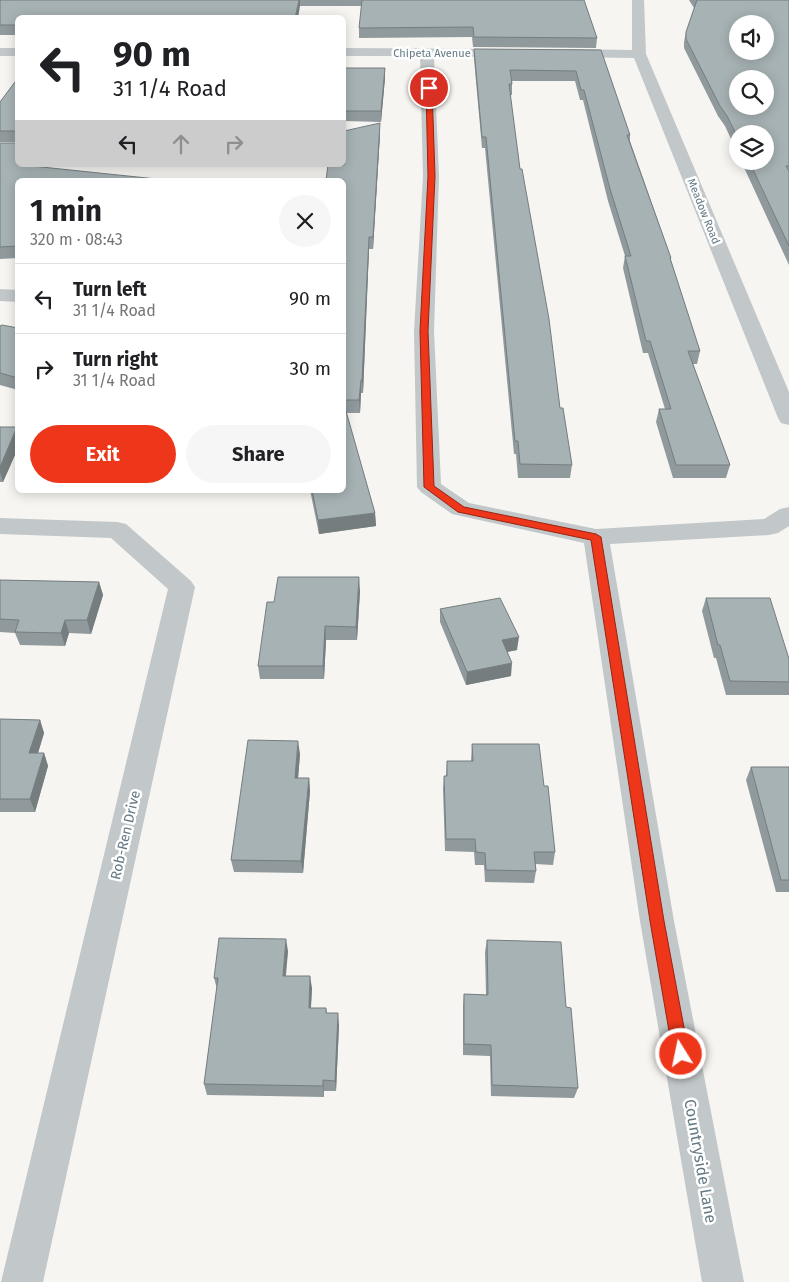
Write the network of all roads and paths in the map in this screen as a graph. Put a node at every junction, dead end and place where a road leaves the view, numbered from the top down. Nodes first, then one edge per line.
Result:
1 (638, 0) edge
2 (15, 52) edge
3 (346, 52) edge
4 (1, 53) edge
5 (428, 53) junction
6 (524, 53) edge
7 (553, 53) edge
8 (639, 54) junction
9 (0, 295) edge
10 (15, 296) edge
11 (789, 418) edge
12 (789, 515) edge
13 (0, 526) edge
14 (596, 537) junction
15 (22, 1282) edge
16 (723, 1282) edge

1 - 8 street, Meadow Road
2 - 4 street
3 - 5 street, Chipeta Avenue
5 - 6 street, Chipeta Avenue
5 - 14 street
7 - 8 street
8 - 11 street, Meadow Road
9 - 10 street
12 - 14 street
13 - 15 street, Rob-Ren Drive
14 - 16 street, Countryside Lane

